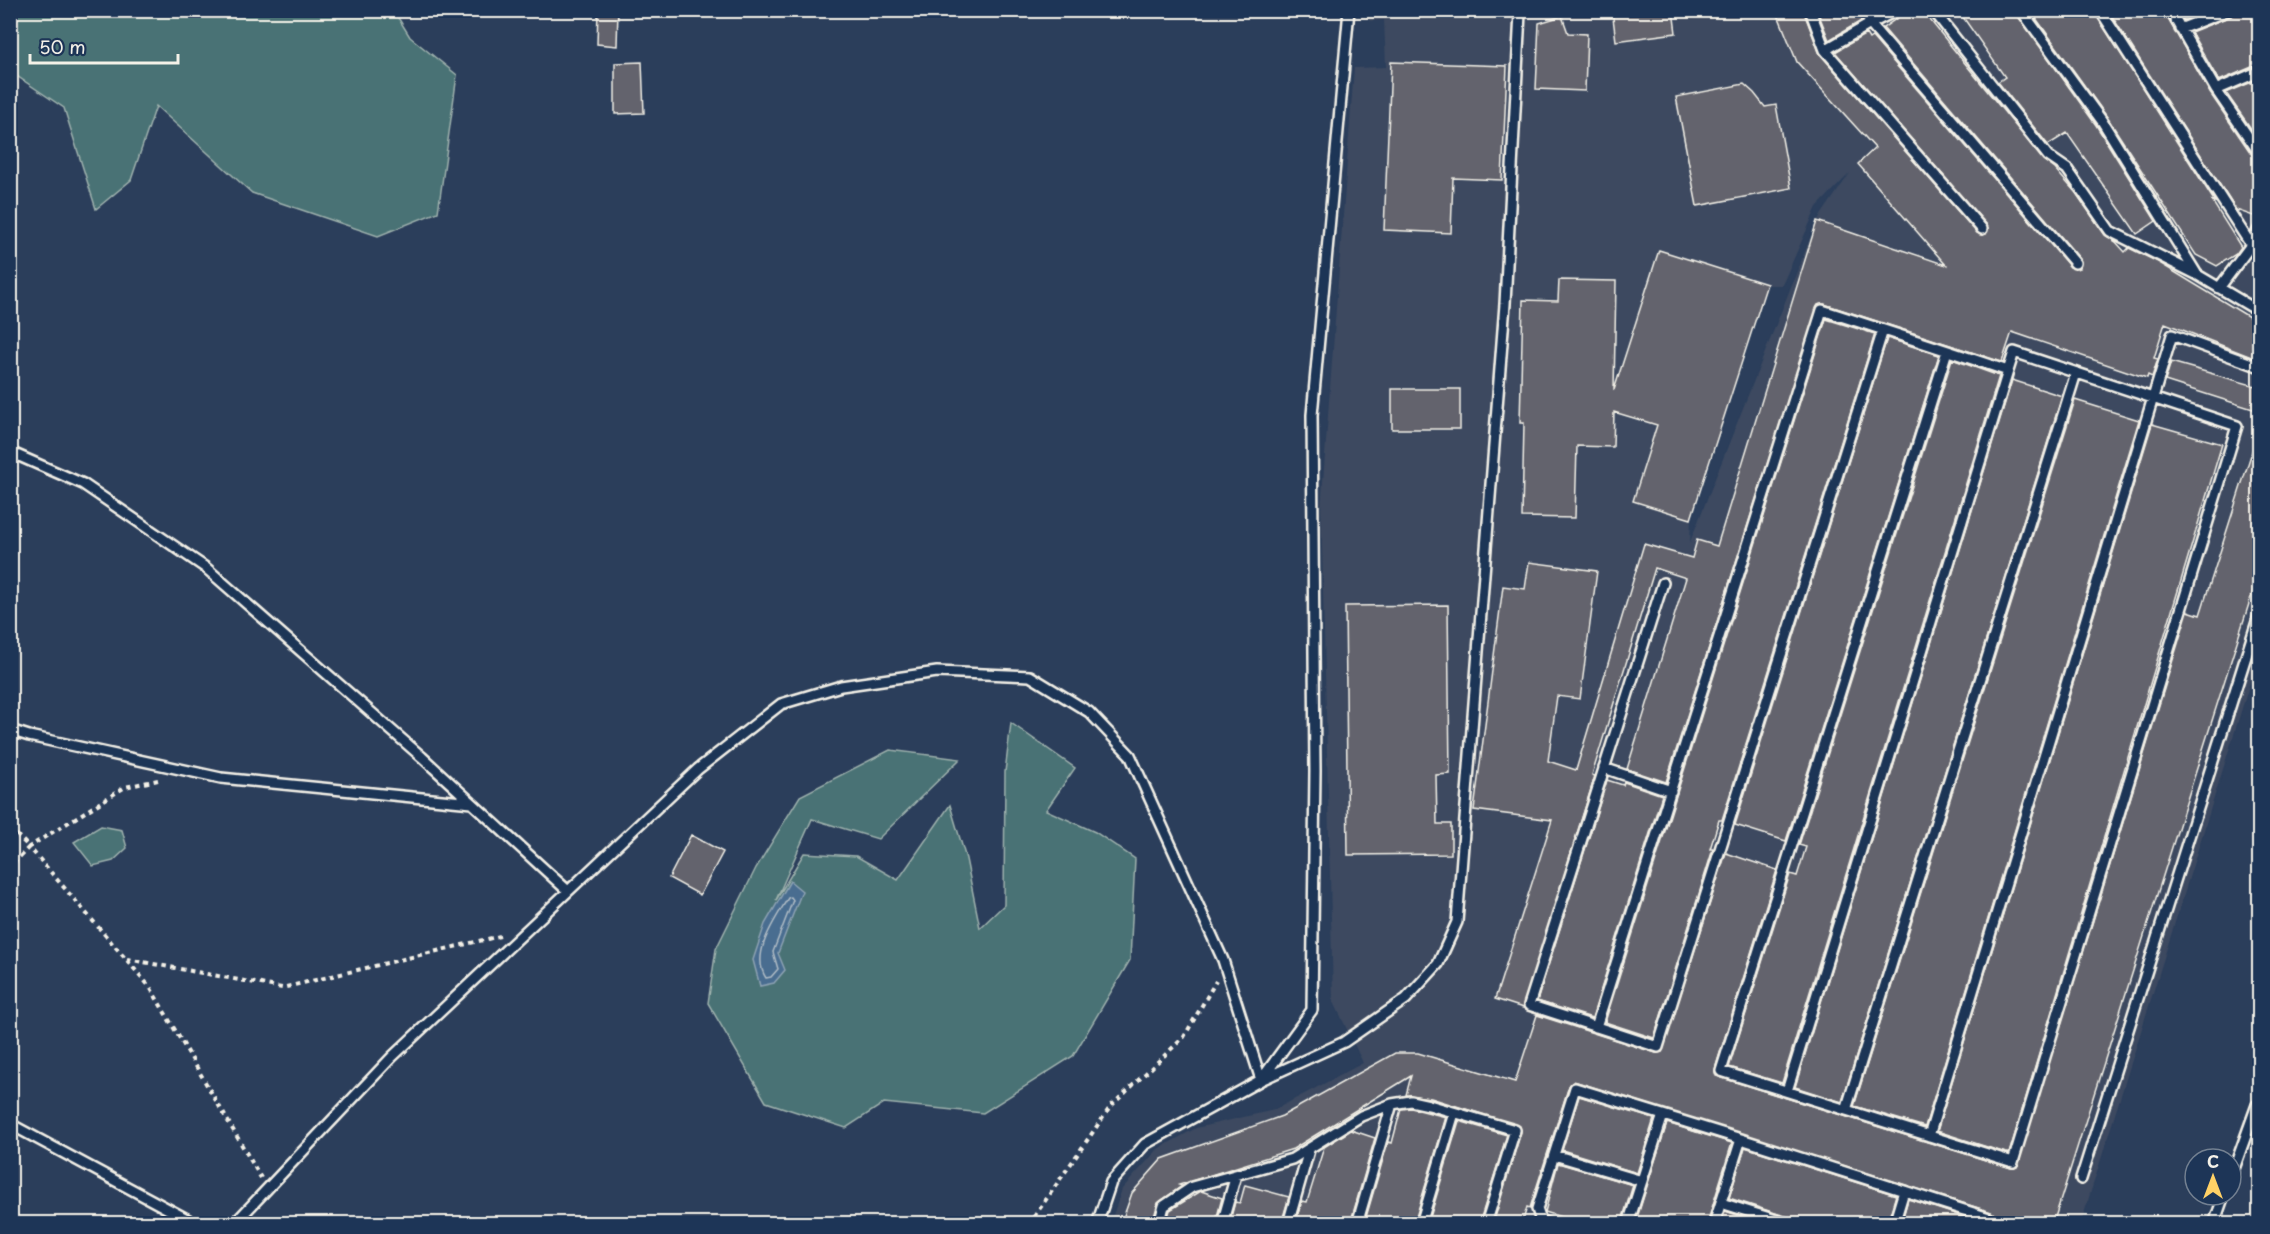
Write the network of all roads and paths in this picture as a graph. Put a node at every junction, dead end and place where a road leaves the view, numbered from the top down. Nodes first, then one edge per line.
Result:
1 (1349, 10) edge
2 (1810, 10) edge
3 (1865, 10) edge
4 (1898, 10) edge
5 (1933, 10) edge
6 (2021, 10) edge
7 (2100, 10) edge
8 (2169, 10) edge
9 (2229, 10) edge
10 (1520, 13) dead end
11 (1870, 24) junction
12 (2181, 29) junction
13 (1825, 50) junction
14 (2259, 71) edge
15 (2216, 90) junction
16 (2259, 154) edge
17 (2259, 227) edge
18 (1982, 229) dead end
19 (2251, 245) junction
20 (2075, 263) dead end
21 (2196, 274) junction
22 (2219, 288) junction
23 (2259, 312) edge
24 (1883, 330) junction
25 (1947, 351) junction
26 (2259, 367) edge
27 (2008, 370) junction
28 (2076, 372) junction
29 (2153, 398) junction
30 (10, 452) edge
31 (1663, 583) dead end
32 (2259, 612) edge
33 (10, 730) edge
34 (1604, 768) junction
35 (160, 779) dead end
36 (1671, 791) junction
37 (472, 803) junction
38 (10, 828) edge
39 (29, 847) junction
40 (10, 867) edge
41 (568, 891) junction
42 (528, 929) junction
43 (126, 959) junction
44 (1225, 964) junction
45 (1596, 1027) junction
46 (1261, 1080) junction
47 (1787, 1091) junction
48 (1392, 1104) junction
49 (2257, 1105) dead end
50 (1846, 1110) junction
51 (1454, 1113) junction
52 (1663, 1115) junction
53 (10, 1124) edge
54 (1929, 1136) junction
55 (1741, 1139) junction
56 (2242, 1147) edge
57 (1309, 1150) junction
58 (1554, 1155) junction
59 (1236, 1175) junction
60 (2081, 1179) dead end
61 (1642, 1181) junction
62 (267, 1188) junction
63 (1904, 1191) junction
64 (1721, 1203) junction
65 (2220, 1207) edge
66 (1543, 1223) edge
67 (196, 1224) edge
68 (234, 1224) edge
69 (1029, 1224) edge
70 (1096, 1224) edge
71 (1159, 1224) edge
72 (1222, 1224) edge
73 (1288, 1224) edge
74 (1357, 1224) edge
75 (1421, 1224) edge
76 (1486, 1224) edge
77 (1628, 1224) edge
78 (1714, 1224) edge
79 (1789, 1224) edge
80 (1894, 1224) edge
81 (1987, 1224) edge
82 (2214, 1224) edge

1 - 46 lane
2 - 13 lane
3 - 11 lane
4 - 11 lane
5 - 21 lane
6 - 21 lane
7 - 19 lane
8 - 12 lane
9 - 12 lane
10 - 46 lane
11 - 13 lane
11 - 20 lane
12 - 15 lane
13 - 18 lane
14 - 15 lane
15 - 16 lane
17 - 19 lane
19 - 22 lane
21 - 22 lane
22 - 23 lane
24 - 25 lane
24 - 36 lane
24 - 45 lane
25 - 27 lane
25 - 47 lane
26 - 29 lane
27 - 28 lane
27 - 47 lane
28 - 29 lane
28 - 50 lane
29 - 54 lane
29 - 54 lane
30 - 37 lane
31 - 34 lane
32 - 60 lane
33 - 37 lane
34 - 36 lane
34 - 45 lane
35 - 39 path
36 - 45 lane
37 - 41 lane
38 - 39 path
39 - 40 path
39 - 43 path
41 - 42 lane
41 - 44 lane
42 - 43 path
42 - 62 lane
43 - 62 path
44 - 46 lane
44 - 69 path
46 - 70 lane
47 - 50 lane
48 - 51 lane
48 - 57 lane
48 - 74 lane
49 - 56 lane
50 - 54 lane
51 - 75 lane
51 - 76 lane
52 - 55 lane
52 - 58 lane
52 - 61 lane
53 - 67 lane
55 - 63 lane
55 - 64 lane
57 - 59 lane
57 - 73 lane
58 - 61 lane
58 - 66 lane
59 - 71 lane
59 - 72 lane
61 - 77 lane
62 - 68 lane
63 - 80 lane
63 - 81 lane
64 - 78 lane
64 - 79 lane
65 - 82 lane

